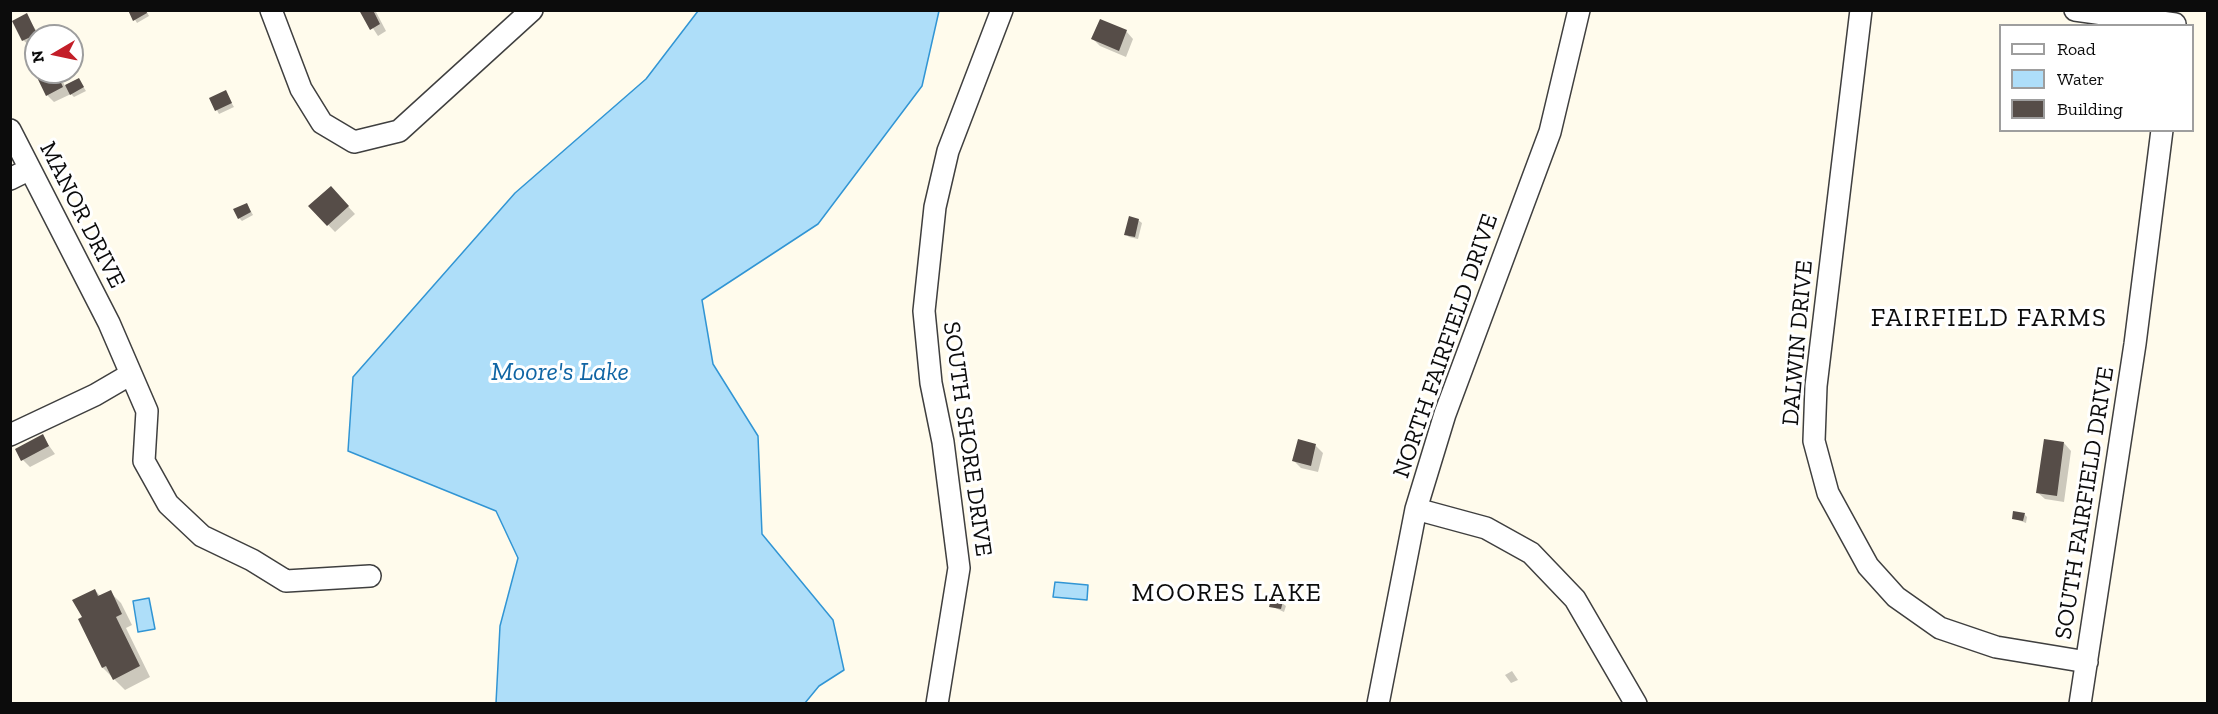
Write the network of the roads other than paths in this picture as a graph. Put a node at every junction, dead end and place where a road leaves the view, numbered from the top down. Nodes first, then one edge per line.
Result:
1 (271, 10) edge
2 (532, 10) edge
3 (1002, 10) edge
4 (1579, 10) edge
5 (1861, 10) edge
6 (2075, 10) edge
7 (2176, 20) edge
8 (10, 130) edge
9 (2162, 132) edge
10 (30, 169) junction
11 (10, 179) edge
12 (131, 374) junction
13 (10, 435) edge
14 (1416, 509) junction
15 (370, 576) dead end
16 (2087, 662) junction
17 (937, 704) edge
18 (1377, 704) edge
19 (1636, 704) edge
20 (2080, 704) edge

1 - 2 street
3 - 17 street, SOUTH SHORE DRIVE
4 - 14 street, NORTH FAIRFIELD DRIVE
5 - 16 street, DALWIN DRIVE
6 - 7 street
8 - 10 street, MANOR DRIVE
9 - 16 street, SOUTH FAIRFIELD DRIVE
10 - 11 street
10 - 12 street, MANOR DRIVE
12 - 13 street
12 - 15 street, MANOR DRIVE
14 - 18 street, NORTH FAIRFIELD DRIVE
14 - 19 street
16 - 20 street, SOUTH FAIRFIELD DRIVE

